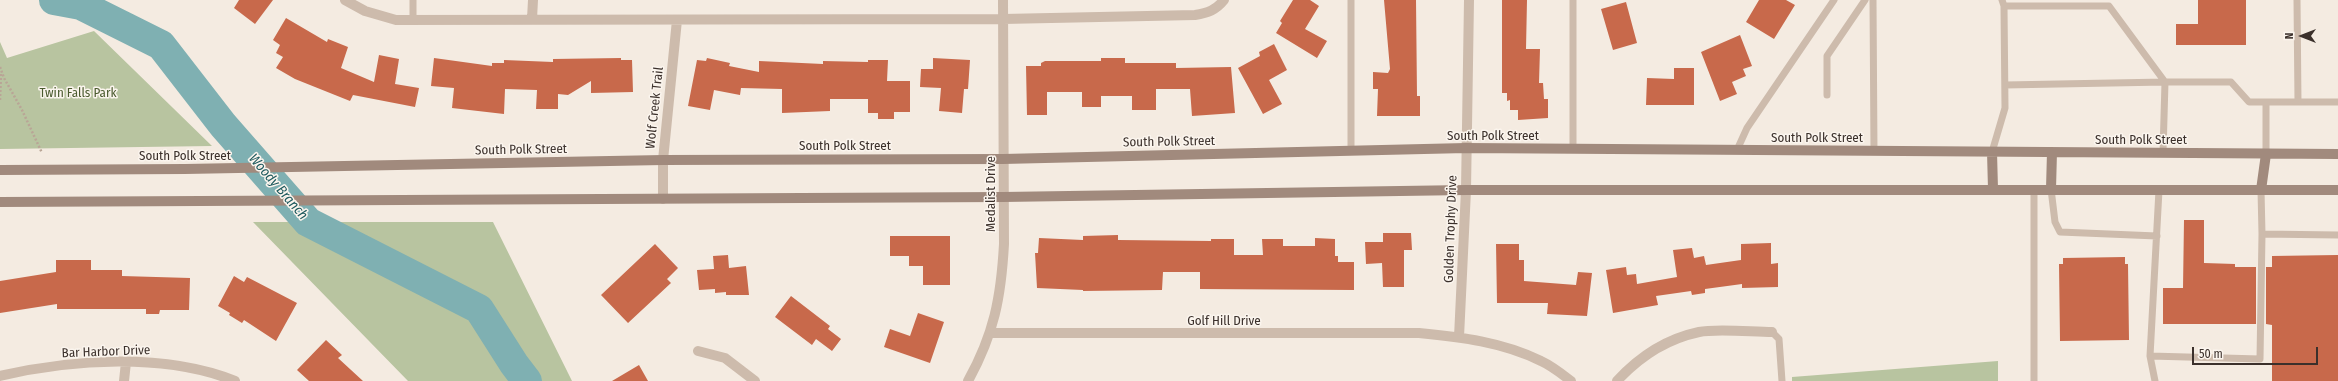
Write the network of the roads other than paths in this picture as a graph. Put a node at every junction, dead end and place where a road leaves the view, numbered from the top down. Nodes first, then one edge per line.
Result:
1 (345, 0) edge
2 (413, 0) edge
3 (533, 0) edge
4 (1003, 0) edge
5 (1351, 0) edge
6 (1469, 0) edge
7 (1573, 0) edge
8 (1834, 0) edge
9 (1865, 0) edge
10 (1873, 0) edge
11 (2297, 0) edge
12 (2003, 3) edge
13 (1221, 4) edge
14 (532, 19) junction
15 (1003, 19) junction
16 (413, 20) junction
17 (677, 20) junction
18 (2165, 82) junction
19 (2005, 85) junction
20 (1827, 95) dead end
21 (2266, 102) junction
22 (2298, 102) junction
23 (2338, 102) edge
24 (1466, 148) junction
25 (1573, 149) junction
26 (1737, 150) junction
27 (1351, 151) junction
28 (1874, 151) junction
29 (1992, 152) junction
30 (2052, 152) junction
31 (2164, 153) junction
32 (2266, 154) junction
33 (2338, 154) edge
34 (1003, 159) junction
35 (662, 160) junction
36 (0, 170) edge
37 (1466, 190) junction
38 (1993, 190) junction
39 (2034, 190) junction
40 (2051, 190) junction
41 (2159, 190) junction
42 (2261, 190) junction
43 (2338, 190) edge
44 (1003, 196) junction
45 (662, 199) junction
46 (0, 202) edge
47 (2262, 234) junction
48 (2157, 236) junction
49 (2338, 236) edge
50 (1772, 332) joint
51 (990, 333) junction
52 (1459, 337) junction
53 (698, 351) dead end
54 (2150, 356) junction
55 (126, 362) junction
56 (0, 376) edge
57 (124, 381) edge
58 (235, 381) edge
59 (755, 381) edge
60 (968, 381) edge
61 (1572, 381) edge
62 (1617, 381) edge
63 (1782, 381) edge
64 (2034, 381) edge
65 (2155, 381) edge

1 - 16 street
2 - 16 lane
3 - 14 street
4 - 15 street, Medalist Drive
5 - 27 lane
6 - 24 street, Golden Trophy Drive
7 - 25 lane
8 - 26 lane
9 - 20 lane
10 - 28 lane
11 - 22 lane
12 - 18 lane
12 - 19 lane
13 - 15 street
14 - 16 street
14 - 17 street
15 - 17 street
15 - 34 street, Medalist Drive
17 - 35 street, Wolf Creek Trail
18 - 19 lane
18 - 21 lane
18 - 31 lane
19 - 29 lane
21 - 22 lane
21 - 32 lane
22 - 23 lane
24 - 25 main road, South Polk Street
24 - 27 main road, South Polk Street
24 - 37 street, Golden Trophy Drive
25 - 26 main road, South Polk Street
26 - 28 main road, South Polk Street
27 - 34 main road, South Polk Street
28 - 29 main road, South Polk Street
29 - 30 main road, South Polk Street
29 - 38 main road
30 - 31 main road, South Polk Street
30 - 40 main road
31 - 32 main road, South Polk Street
32 - 33 main road, South Polk Street
32 - 42 main road
34 - 35 main road, South Polk Street
34 - 44 street, Medalist Drive
35 - 36 main road, South Polk Street
35 - 45 street, Wolf Creek Trail
37 - 38 main road
37 - 44 main road
37 - 52 street, Golden Trophy Drive
38 - 39 main road
39 - 40 main road
39 - 64 lane
40 - 41 main road
40 - 48 lane
41 - 42 main road
41 - 48 lane
42 - 43 main road
42 - 47 lane
44 - 45 main road
44 - 51 street, Medalist Drive
45 - 46 main road
47 - 49 lane
47 - 54 lane
48 - 54 lane
50 - 62 street
50 - 63 lane
51 - 52 street, Golf Hill Drive
51 - 60 street, Medalist Drive
52 - 61 street
53 - 59 street
54 - 65 lane
55 - 56 street, Bar Harbor Drive
55 - 57 street
55 - 58 street, Bar Harbor Drive

